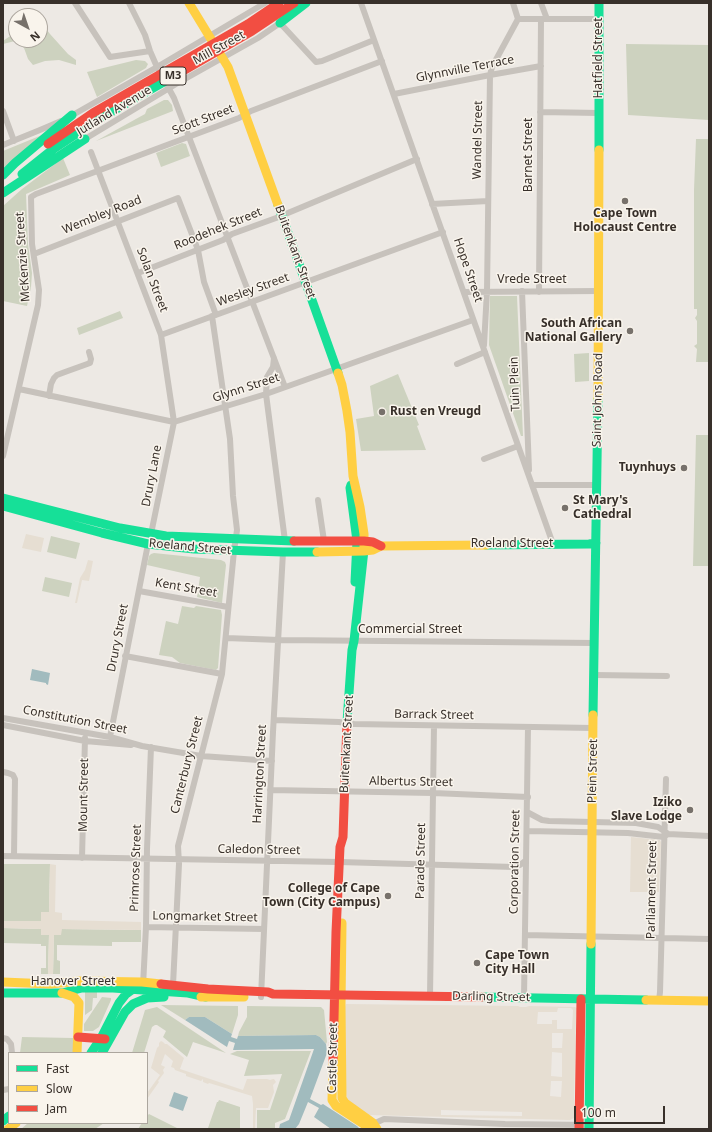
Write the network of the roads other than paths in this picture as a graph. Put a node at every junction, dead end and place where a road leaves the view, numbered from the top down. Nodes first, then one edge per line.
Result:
1 (75, 3) edge
2 (129, 3) edge
3 (189, 3) edge
4 (265, 3) edge
5 (279, 3) edge
6 (294, 3) edge
7 (306, 3) edge
8 (361, 3) edge
9 (513, 3) edge
10 (541, 3) edge
11 (599, 3) edge
12 (518, 19) junction
13 (544, 19) junction
14 (598, 19) junction
15 (280, 23) junction
16 (209, 36) junction
17 (374, 40) junction
18 (150, 51) junction
19 (222, 58) junction
20 (382, 61) junction
21 (541, 66) junction
22 (157, 67) junction
23 (490, 74) junction
24 (168, 89) junction
25 (394, 94) junction
26 (3, 112) edge
27 (540, 112) junction
28 (599, 113) junction
29 (245, 114) junction
30 (72, 116) junction
31 (189, 137) junction
32 (85, 139) joint
33 (14, 141) junction
34 (3, 145) edge
35 (50, 147) junction
36 (91, 152) dead end
37 (417, 160) junction
38 (98, 170) junction
39 (3, 175) edge
40 (3, 182) edge
41 (3, 192) edge
42 (31, 197) joint
43 (178, 198) joint
44 (488, 201) junction
45 (432, 204) junction
46 (281, 215) junction
47 (118, 221) junction
48 (443, 232) junction
49 (227, 237) junction
50 (198, 250) junction
51 (34, 254) junction
52 (138, 273) junction
53 (306, 281) junction
54 (487, 291) junction
55 (522, 291) junction
56 (599, 291) junction
57 (464, 292) junction
58 (539, 292) junction
59 (252, 302) junction
60 (214, 316) junction
61 (473, 320) junction
62 (161, 335) junction
63 (484, 350) junction
64 (89, 352) dead end
65 (274, 357) junction
66 (457, 364) dead end
67 (336, 369) junction
68 (285, 387) junction
69 (19, 389) junction
70 (266, 394) junction
71 (49, 396) junction
72 (226, 406) junction
73 (174, 422) junction
74 (518, 446) junction
75 (3, 456) edge
76 (484, 459) dead end
77 (529, 476) junction
78 (532, 485) junction
79 (598, 485) junction
80 (3, 498) edge
81 (318, 500) dead end
82 (3, 506) edge
83 (151, 534) junction
84 (235, 539) junction
85 (285, 541) junction
86 (324, 541) junction
87 (360, 541) junction
88 (596, 543) junction
89 (148, 544) junction
90 (553, 544) junction
91 (381, 546) junction
92 (234, 551) junction
93 (361, 551) junction
94 (283, 552) junction
95 (139, 591) junction
96 (228, 607) junction
97 (226, 638) junction
98 (279, 640) junction
99 (595, 643) junction
100 (353, 644) junction
101 (125, 656) junction
102 (222, 674) junction
103 (594, 675) junction
104 (667, 676) dead end
105 (3, 718) edge
106 (274, 720) junction
107 (347, 723) junction
108 (3, 725) edge
109 (434, 726) junction
110 (528, 727) junction
111 (593, 728) junction
112 (86, 733) junction
113 (110, 737) junction
114 (85, 741) junction
115 (142, 746) junction
116 (151, 747) junction
117 (201, 756) junction
118 (272, 761) junction
119 (3, 772) edge
120 (666, 779) dead end
121 (270, 790) junction
122 (344, 792) junction
123 (433, 794) junction
124 (528, 797) junction
125 (527, 812) junction
126 (592, 827) junction
127 (527, 831) junction
128 (665, 834) junction
129 (709, 836) edge
130 (3, 856) edge
131 (14, 856) junction
132 (82, 858) junction
133 (147, 859) junction
134 (178, 859) junction
135 (525, 860) junction
136 (267, 861) junction
137 (342, 862) junction
138 (432, 865) junction
139 (514, 868) junction
140 (525, 881) junction
141 (146, 926) junction
142 (176, 927) junction
143 (264, 929) junction
144 (525, 935) junction
145 (591, 936) junction
146 (662, 938) junction
147 (709, 940) edge
148 (3, 982) edge
149 (173, 985) junction
150 (143, 986) junction
151 (131, 990) junction
152 (3, 993) edge
153 (62, 993) junction
154 (261, 994) junction
155 (338, 995) junction
156 (430, 996) junction
157 (206, 997) junction
158 (524, 998) junction
159 (581, 999) junction
160 (590, 999) junction
161 (659, 1000) junction
162 (709, 1001) edge
163 (78, 1036) junction
164 (3, 1038) edge
165 (105, 1039) junction
166 (12, 1052) edge
167 (77, 1052) edge
168 (92, 1052) edge
169 (102, 1052) edge
170 (372, 1127) edge
171 (579, 1127) edge
172 (589, 1127) edge

1 - 18 street
2 - 18 street
3 - 16 main road, Buitenkant Street
4 - 16 street, Mill Street
5 - 35 main road, Jutland Avenue / M3, bridge
6 - 35 main road, Jutland Avenue / M3, bridge
7 - 15 main road
8 - 17 street, Hope Street
9 - 12 street
10 - 13 street
11 - 14 main road, Hatfield Street
12 - 13 street
12 - 23 street, Wandel Street
13 - 14 street
13 - 21 street, Barnet Street
14 - 28 main road, Hatfield Street
15 - 17 street
15 - 19 street, Mill Street
16 - 19 main road, Buitenkant Street
16 - 22 street, Mill Street
17 - 20 street, Hope Street
18 - 22 street
19 - 24 street, Mill Street
19 - 29 main road, Buitenkant Street
20 - 25 street, Hope Street
20 - 29 street, Scott Street
21 - 23 street, Glynnville Terrace
21 - 27 street, Barnet Street
22 - 24 street
22 - 30 street, Mill Street
23 - 25 street, Glynnville Terrace
23 - 44 street, Wandel Street
24 - 31 street
24 - 32 street, Mill Street
25 - 37 street, Hope Street
26 - 33 street
27 - 28 street
27 - 58 street, Barnet Street
28 - 56 main road, Saint Johns Road
29 - 31 street, Scott Street
29 - 46 main road, Buitenkant Street
30 - 33 street, Mill Street
30 - 39 main road
31 - 38 street, Scott Street
31 - 49 street
32 - 41 main road
33 - 34 street, Mill Street
35 - 40 main road, Jutland Avenue / M3
35 - 41 main road, Jutland Avenue / M3
36 - 38 street, Solan Street
37 - 45 street, Hope Street
37 - 46 street, Roodehek Street
38 - 42 street, Scott Street
38 - 47 street, Solan Street
42 - 51 street, McKenzie Street
43 - 47 street, Wembley Road
43 - 50 street, Canterbury Street
44 - 45 street
44 - 54 street, Wandel Street
45 - 48 street, Hope Street
46 - 49 street, Roodehek Street
46 - 53 main road, Buitenkant Street
47 - 51 street, Wembley Road
47 - 52 street, Solan Street
48 - 53 street, Wesley Street
48 - 57 street, Hope Street
49 - 50 street, Roodehek Street
49 - 59 street
50 - 52 street, Roodehek Street
50 - 60 street, Canterbury Street
51 - 69 street, McKenzie Street
52 - 62 street, Solan Street
53 - 59 street, Wesley Street
53 - 67 main road, Buitenkant Street
54 - 55 street, Vrede Street
54 - 57 street, Vrede Street
54 - 63 street, Wandel Street
55 - 58 street, Vrede Street
55 - 77 street, Tuin Plein
56 - 58 street, Vrede Street
56 - 79 main road, Saint Johns Road
57 - 61 street, Hope Street
59 - 60 street, Wesley Street
59 - 65 street
60 - 62 street, Wesley Street
60 - 72 street, Canterbury Street
61 - 63 street, Hope Street
61 - 67 street, Glynn Street
62 - 73 street, Solan Street
63 - 66 street
63 - 74 street, Hope Street
64 - 71 street
65 - 68 street
65 - 70 street
67 - 68 street, Glynn Street
67 - 87 main road, Buitenkant Street
68 - 70 street, Glynn Street
69 - 71 street, Glynn Street
69 - 75 street, McKenzie Street
70 - 72 street, Glynn Street
70 - 85 street
71 - 73 street, Glynn Street
72 - 73 street, Glynn Street
72 - 84 street, Canterbury Street
73 - 83 street, Drury Lane
74 - 76 street
74 - 77 street, Hope Street
77 - 78 street, Hope Street
78 - 79 street
78 - 90 street, Hope Street
79 - 88 main road, Saint Johns Road
80 - 83 main road, Roeland Street
81 - 86 street
82 - 89 main road, Roeland Street
83 - 84 main road, Roeland Street
84 - 85 main road, Roeland Street
84 - 92 street, Canterbury Street
85 - 86 main road, Roeland Street
86 - 87 main road, Roeland Street
87 - 91 main road, Roeland Street
87 - 93 main road, Buitenkant Street
88 - 90 main road, Roeland Street
88 - 99 main road, Plein Street
89 - 92 main road, Roeland Street
89 - 95 street, Drury Street
90 - 91 main road, Roeland Street
91 - 93 main road, Roeland Street
92 - 94 main road, Roeland Street
92 - 96 street, Canterbury Street
93 - 94 main road, Roeland Street
93 - 100 main road, Buitenkant Street
94 - 98 street, Harrington Street
95 - 96 street, Kent Street
95 - 101 street, Drury Street
96 - 97 street, Canterbury Street
97 - 98 street, Commercial Street
97 - 102 street, Canterbury Street
98 - 100 street, Commercial Street
98 - 106 street, Harrington Street
99 - 100 street, Commercial Street
99 - 103 main road, Plein Street
100 - 107 main road, Buitenkant Street
101 - 102 street
101 - 113 street, Drury Street
102 - 117 street, Canterbury Street
103 - 104 street
103 - 111 main road, Plein Street
105 - 112 street, Constitution Street
106 - 107 street, Barrack Street
106 - 118 street, Harrington Street
107 - 109 street, Barrack Street
107 - 122 main road, Buitenkant Street
108 - 114 street, Constitution Street
109 - 110 street, Barrack Street
109 - 123 street, Parade Street
110 - 111 street, Barrack Street
110 - 124 street, Corporation Street
111 - 126 main road, Plein Street
112 - 113 street, Constitution Street
112 - 114 street, Mount Street
113 - 115 street, Constitution Street
114 - 115 street, Constitution Street
114 - 132 street, Mount Street
115 - 116 street, Constitution Street
116 - 117 street, Constitution Street
116 - 133 street, Primrose Street
117 - 118 street, Constitution Street
117 - 134 street, Canterbury Street
118 - 121 street, Harrington Street
119 - 131 street
120 - 128 street, Parliament Street
121 - 122 street, Albertus Street
121 - 136 street, Harrington Street
122 - 123 street, Albertus Street
122 - 137 main road, Buitenkant Street
123 - 124 street, Albertus Street
123 - 138 street, Parade Street
124 - 125 street, Corporation Street
125 - 126 street
125 - 127 street, Corporation Street
126 - 127 street
126 - 128 street
126 - 128 street
126 - 145 main road, Plein Street
127 - 135 street, Corporation Street
128 - 129 street
128 - 146 street, Parliament Street
130 - 131 street, Caledon Street
131 - 132 street, Caledon Street
132 - 133 street, Caledon Street
133 - 134 street, Caledon Street
133 - 141 street, Primrose Street
134 - 136 street, Caledon Street
134 - 142 street, Canterbury Street
135 - 139 street
135 - 140 street, Corporation Street
136 - 137 street, Caledon Street
136 - 143 street, Harrington Street
137 - 138 street, Caledon Street
137 - 155 main road, Buitenkant Street
138 - 139 street, Caledon Street
138 - 156 street, Parade Street
139 - 140 street
140 - 144 street, Corporation Street
141 - 142 street, Longmarket Street
141 - 150 street, Primrose Street
142 - 143 street, Longmarket Street
142 - 149 street, Canterbury Street
143 - 154 street, Harrington Street
144 - 145 street
144 - 158 street, Corporation Street
145 - 146 street
145 - 160 main road, Plein Street
146 - 147 street
146 - 161 street, Parliament Street
148 - 150 main road, Hanover Street
149 - 150 main road, Darling Street
149 - 154 main road, Darling Street
150 - 151 main road, Hanover Street
150 - 157 main road
151 - 153 main road, Hanover Street
151 - 165 main road
152 - 153 main road, Hanover Street
153 - 163 main road
154 - 155 main road, Darling Street
154 - 157 main road, Darling Street
155 - 156 main road, Darling Street
155 - 170 main road, Castle Street
156 - 158 main road, Darling Street
157 - 165 main road, Darling Street
158 - 159 main road, Darling Street
159 - 160 main road, Darling Street
159 - 171 main road
160 - 161 main road, Darling Street
160 - 172 main road, Plein Street
161 - 162 main road, Darling Street
163 - 165 main road
163 - 167 main road
164 - 166 street
165 - 168 main road
165 - 169 main road
170 - 171 street, Castle Street
171 - 172 street, Castle Street

